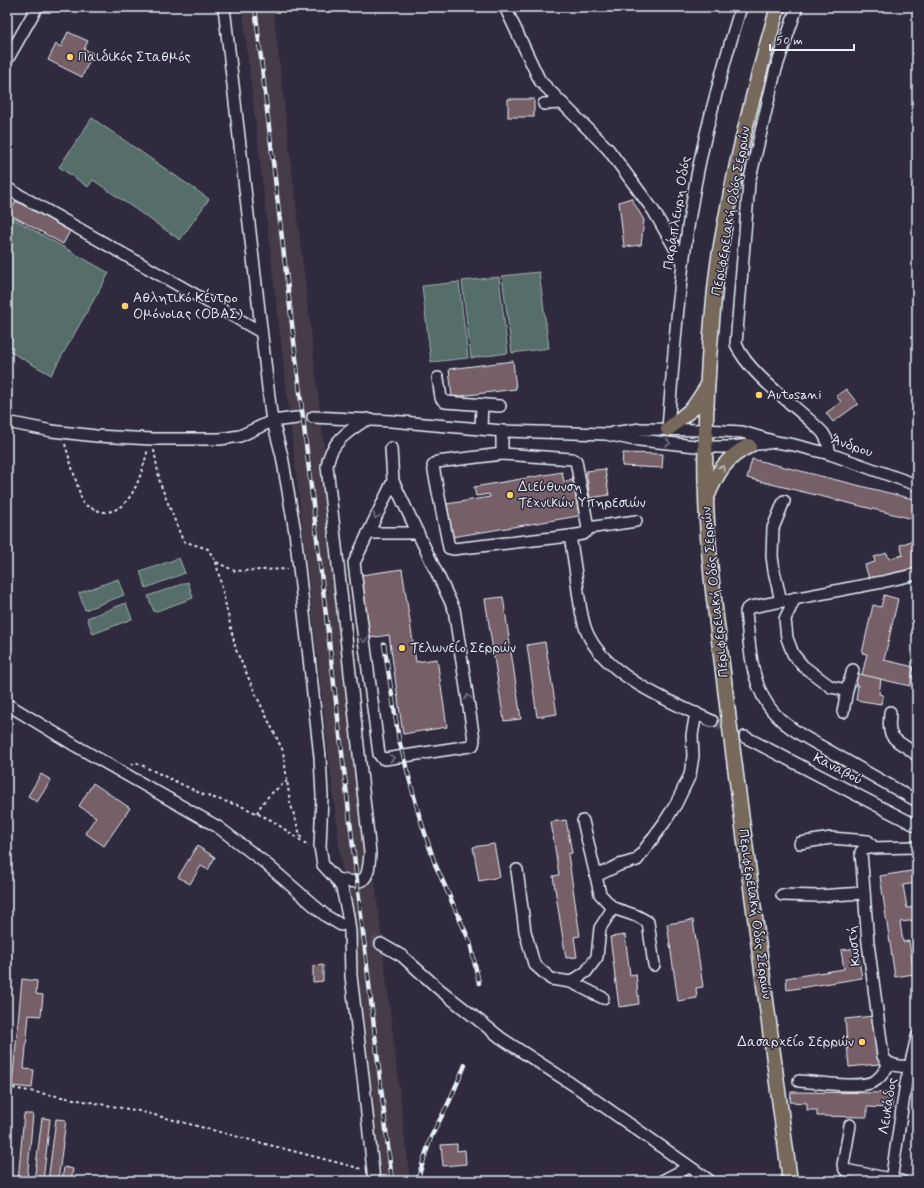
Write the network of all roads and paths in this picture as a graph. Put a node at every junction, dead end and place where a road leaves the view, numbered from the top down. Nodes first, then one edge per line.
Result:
1 (37, 7) edge
2 (224, 7) edge
3 (505, 7) edge
4 (742, 7) edge
5 (778, 7) edge
6 (797, 7) edge
7 (7, 60) edge
8 (562, 103) junction
9 (544, 104) dead end
10 (7, 188) edge
11 (683, 262) junction
12 (261, 332) junction
13 (438, 378) dead end
14 (707, 386) junction
15 (482, 405) junction
16 (500, 406) dead end
17 (313, 417) tunnel mouth
18 (297, 418) tunnel mouth
19 (367, 420) junction
20 (272, 421) junction
21 (7, 422) edge
22 (481, 428) junction
23 (668, 429) junction
24 (705, 430) junction
25 (502, 431) junction
26 (63, 432) junction
27 (606, 434) junction
28 (152, 439) junction
29 (776, 442) junction
30 (750, 446) junction
31 (705, 447) junction
32 (391, 448) dead end
33 (502, 454) junction
34 (830, 454) junction
35 (392, 481) junction
36 (917, 485) edge
37 (706, 499) junction
38 (784, 501) dead end
39 (636, 521) dead end
40 (588, 528) junction
41 (368, 532) junction
42 (418, 533) junction
43 (570, 536) junction
44 (216, 562) junction
45 (299, 569) junction
46 (917, 574) edge
47 (795, 598) junction
48 (782, 600) junction
49 (853, 670) dead end
50 (847, 690) junction
51 (7, 704) edge
52 (843, 712) dead end
53 (890, 712) dead end
54 (696, 713) junction
55 (712, 721) tunnel mouth
56 (745, 737) tunnel mouth
57 (917, 756) edge
58 (116, 769) junction
59 (287, 781) junction
60 (917, 801) edge
61 (257, 813) junction
62 (583, 821) dead end
63 (917, 826) edge
64 (302, 841) junction
65 (800, 843) dead end
66 (917, 847) edge
67 (874, 848) junction
68 (321, 852) junction
69 (517, 870) dead end
70 (596, 876) junction
71 (336, 879) junction
72 (864, 893) junction
73 (782, 895) dead end
74 (613, 908) junction
75 (341, 925) tunnel mouth
76 (381, 944) tunnel mouth
77 (654, 965) dead end
78 (571, 982) junction
79 (603, 998) dead end
80 (917, 1037) edge
81 (889, 1064) junction
82 (913, 1067) edge
83 (799, 1081) dead end
84 (7, 1087) edge
85 (850, 1125) dead end
86 (690, 1167) junction
87 (374, 1176) edge
88 (894, 1180) edge
89 (662, 1181) edge
90 (710, 1181) edge
91 (790, 1181) edge

1 - 7 street
2 - 12 street
3 - 8 street
4 - 11 street, Παράπλευρη Οδός
5 - 14 main road, Περιφερειακή Οδός Σερρών
6 - 34 street
8 - 9 street
8 - 11 street
10 - 12 street
11 - 23 street, Παράπλευρη Οδός
12 - 20 street
13 - 15 street
14 - 23 main road
14 - 24 main road, Περιφερειακή Οδός Σερρών
15 - 16 street
15 - 22 street
17 - 19 street
18 - 20 street
19 - 22 street
19 - 71 street
20 - 28 street
20 - 45 street
21 - 26 street
22 - 25 street
23 - 24 street
23 - 27 street
24 - 29 street
24 - 31 main road, Περιφερειακή Οδός Σερρών
25 - 27 street
25 - 33 street
26 - 28 street
26 - 28 path
27 -> 31 street
28 - 44 path
29 - 30 street
29 - 34 street, Άνδρου
30 - 31 street
37 -> 30 main road
31 - 37 main road, Περιφερειακή Οδός Σερρών
32 - 35 street
33 - 40 street
33 - 43 street
34 - 36 street, Άνδρου
35 -> 41 street
35 - 42 street
37 - 91 main road, Περιφερειακή Οδός Σερρών, bridge
38 - 48 street
39 - 40 street
40 - 43 street
41 - 42 street
41 -> 42 street
43 - 54 street
44 - 45 path
44 - 59 path
45 - 68 street
46 - 47 street
47 - 48 street
47 - 50 street
48 - 60 street
49 - 50 street
50 - 52 street
51 - 58 street
53 - 57 street
54 - 55 street
54 - 70 street
56 - 63 street, Καναβού
58 - 61 path
58 - 75 street
59 - 61 path
59 - 64 path
61 - 64 path
62 - 70 street
64 - 68 path
65 - 67 street
66 - 67 street
67 - 72 street, Κωστή
68 - 71 street
69 - 78 street
70 - 74 street
71 - 87 street
72 - 73 street
72 - 81 street, Κωστή
74 - 77 street
74 - 78 street
76 - 86 street
78 - 79 street
80 - 82 street, Λευκάδος
81 - 82 street
81 - 83 street
82 - 88 street, Λευκάδος
84 - 87 path
85 - 88 street
86 - 89 street
86 - 90 street

